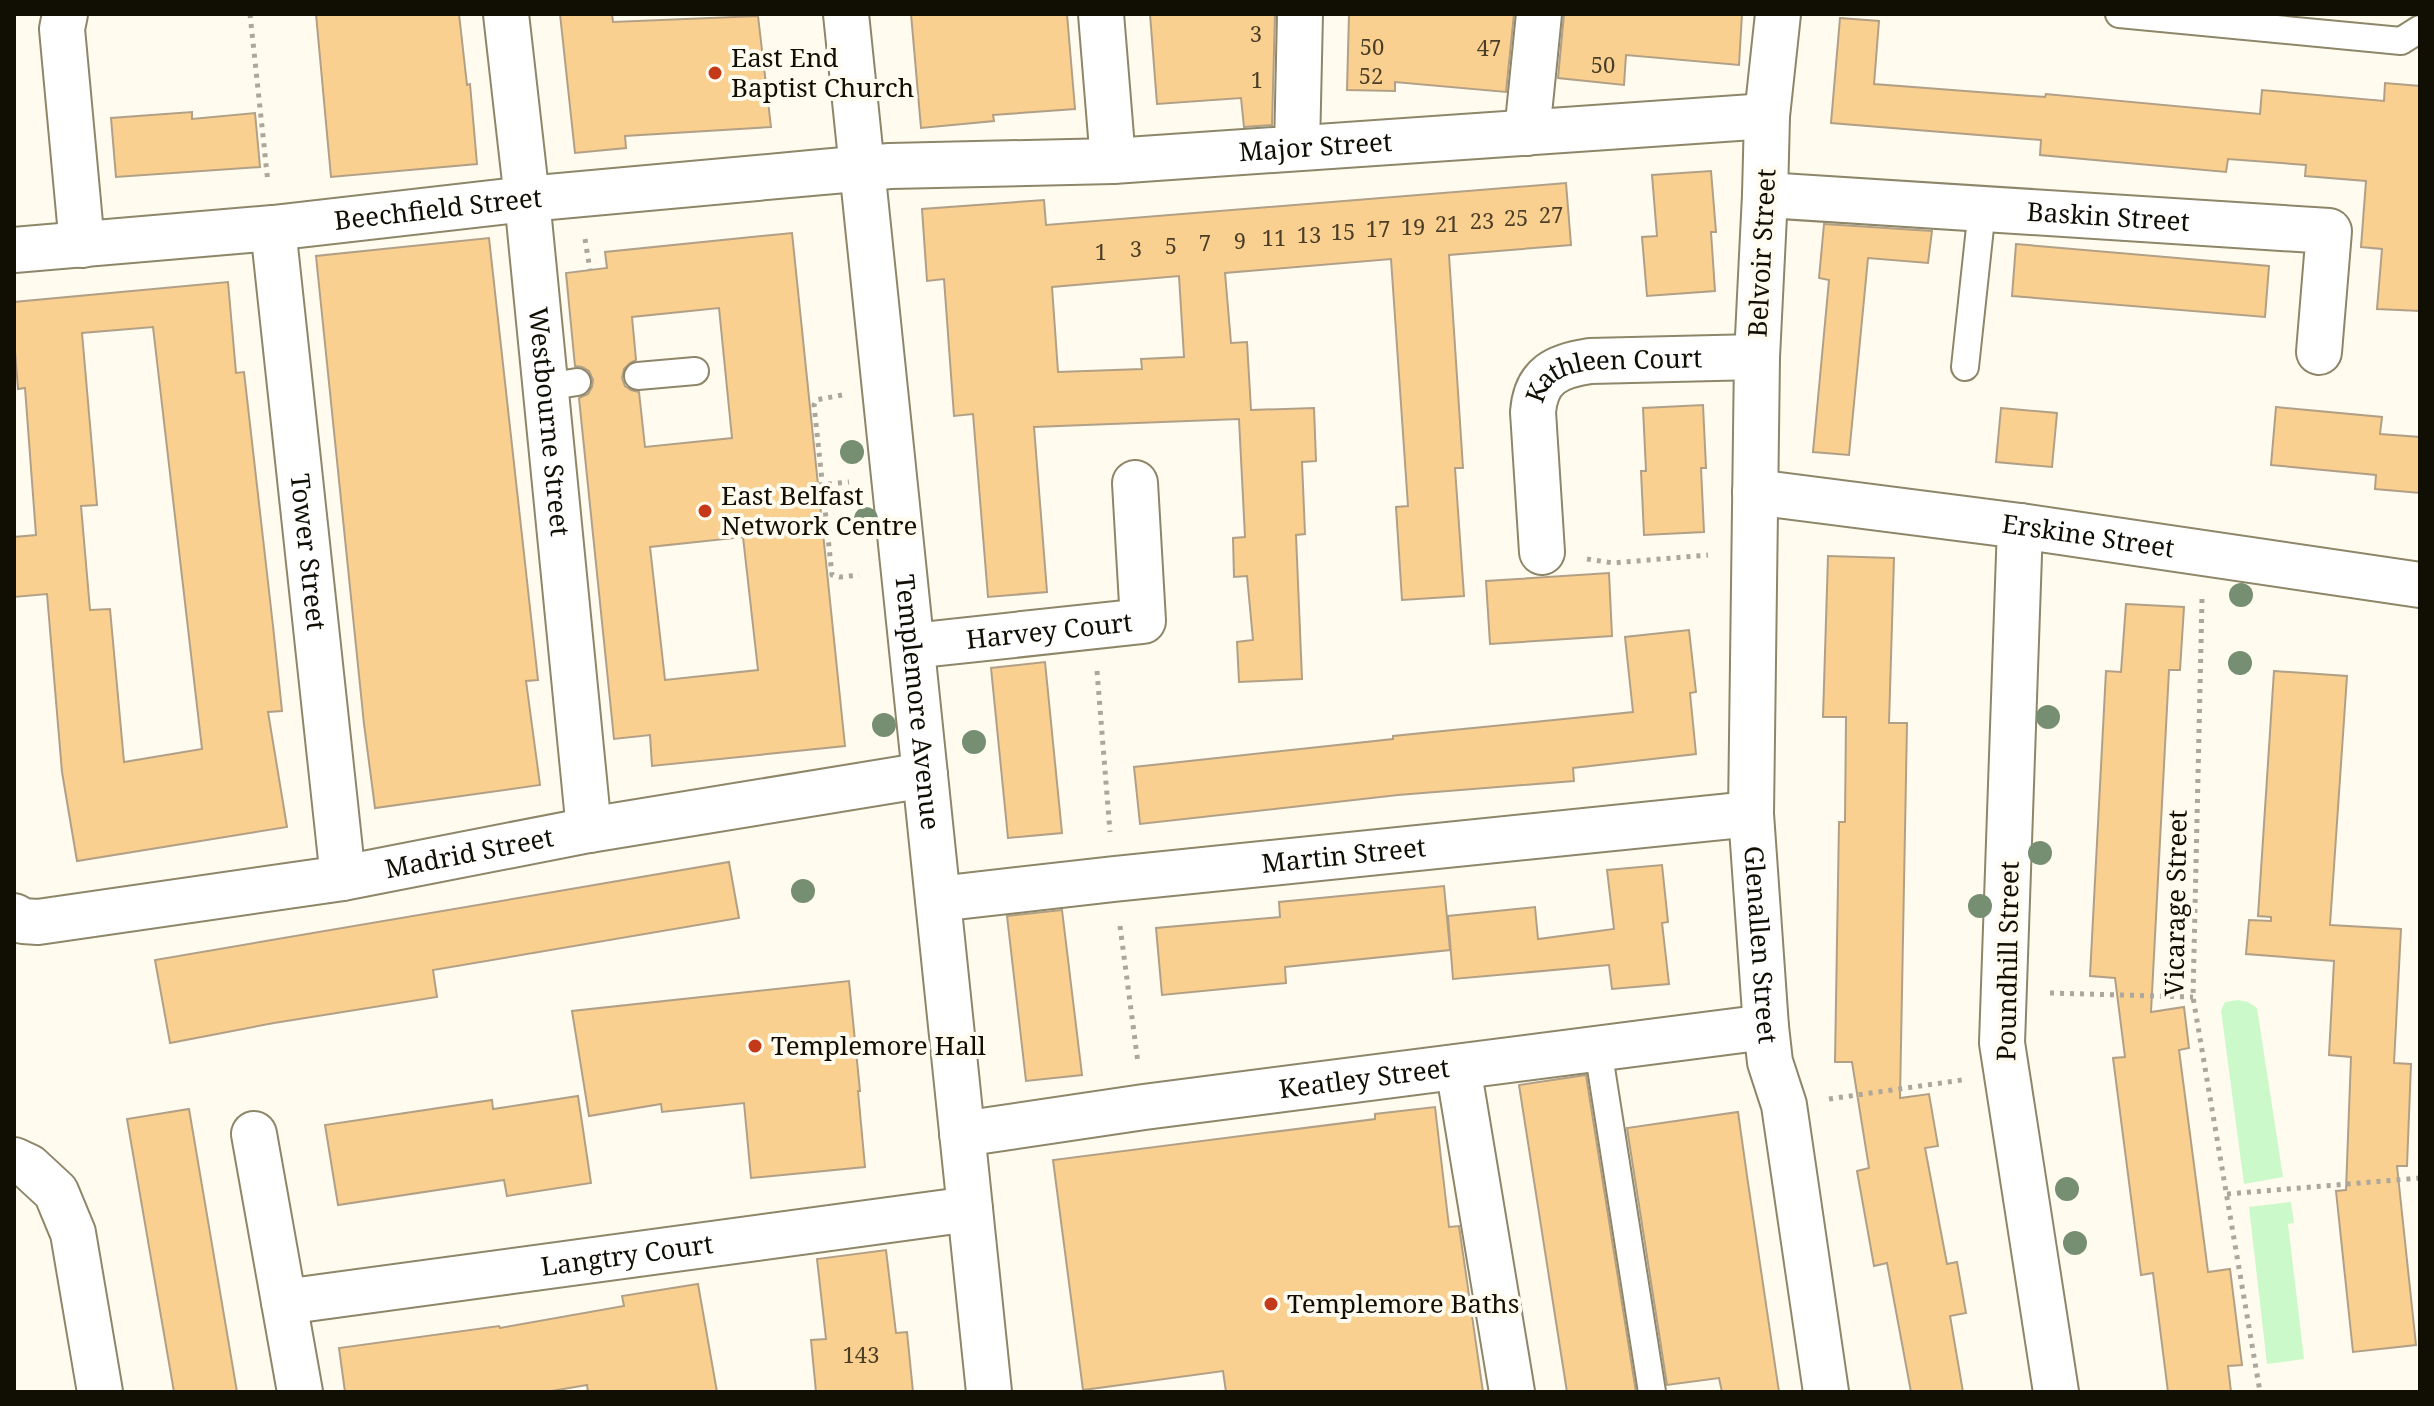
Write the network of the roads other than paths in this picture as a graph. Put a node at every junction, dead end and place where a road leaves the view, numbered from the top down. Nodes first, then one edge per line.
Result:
1 (65, 14) edge
2 (506, 14) edge
3 (846, 14) edge
4 (1101, 14) edge
5 (1300, 14) edge
6 (1539, 14) edge
7 (1778, 14) edge
8 (2119, 14) edge
9 (2420, 29) edge
10 (1767, 116) junction
11 (1527, 133) junction
12 (1297, 148) junction
13 (1113, 161) junction
14 (862, 170) junction
15 (1765, 195) junction
16 (527, 199) junction
17 (1982, 209) junction
18 (273, 228) junction
19 (82, 245) junction
20 (14, 250) edge
21 (2319, 352) dead end
22 (1757, 357) junction
23 (1965, 367) dead end
24 (695, 371) dead end
25 (638, 376) dead end
26 (1135, 483) dead end
27 (1755, 492) junction
28 (2020, 526) junction
29 (1542, 552) road end
30 (2420, 585) edge
31 (912, 646) junction
32 (925, 775) junction
33 (1751, 814) junction
34 (589, 830) junction
35 (343, 878) junction
36 (938, 899) junction
37 (14, 916) edge
38 (1766, 1027) junction
39 (1598, 1049) junction
40 (1458, 1067) junction
41 (254, 1134) dead end
42 (962, 1134) junction
43 (14, 1160) edge
44 (970, 1209) junction
45 (284, 1302) junction
46 (100, 1392) edge
47 (300, 1392) edge
48 (989, 1392) edge
49 (1512, 1392) edge
50 (1652, 1392) edge
51 (1826, 1392) edge
52 (2056, 1392) edge

1 - 19 street
2 - 16 street, Westbourne Street
3 - 14 street, Templemore Avenue
4 - 13 street
5 - 12 street
6 - 11 street
7 - 10 street, Belvoir Street
8 - 9 lane
10 - 11 street, Major Street
10 - 15 street, Belvoir Street
11 - 12 street, Major Street
12 - 13 street, Major Street
13 - 14 street, Major Street
14 - 16 street, Beechfield Street
14 - 31 street, Templemore Avenue
15 - 17 street, Baskin Street
15 - 22 street, Belvoir Street
16 - 18 street, Beechfield Street
16 - 34 street, Westbourne Street
17 - 21 street, Baskin Street
17 - 23 lane
18 - 19 street, Beechfield Street
18 - 35 street, Tower Street
19 - 20 street, Beechfield Street
22 - 27 street, Belvoir Street
22 - 29 street, Kathleen Court
24 - 25 lane
26 - 31 street, Harvey Court
27 - 28 street, Erskine Street
27 - 33 street, Glenallen Street
28 - 30 street, Erskine Street
28 - 52 street, Poundhill Street
31 - 32 street, Templemore Avenue
32 - 34 street, Madrid Street
32 - 36 street, Templemore Avenue
33 - 36 street, Martin Street
33 - 38 street, Glenallen Street
34 - 35 street, Madrid Street
35 - 37 street, Madrid Street
36 - 42 street, Templemore Avenue
38 - 39 street, Keatley Street
38 - 51 street, Glenallen Street
39 - 40 street, Keatley Street
39 - 50 lane
40 - 42 street, Keatley Street
40 - 49 street
41 - 45 street
42 - 44 street, Templemore Avenue
43 - 46 street
44 - 45 street, Langtry Court
44 - 48 street, Templemore Avenue
45 - 47 street

